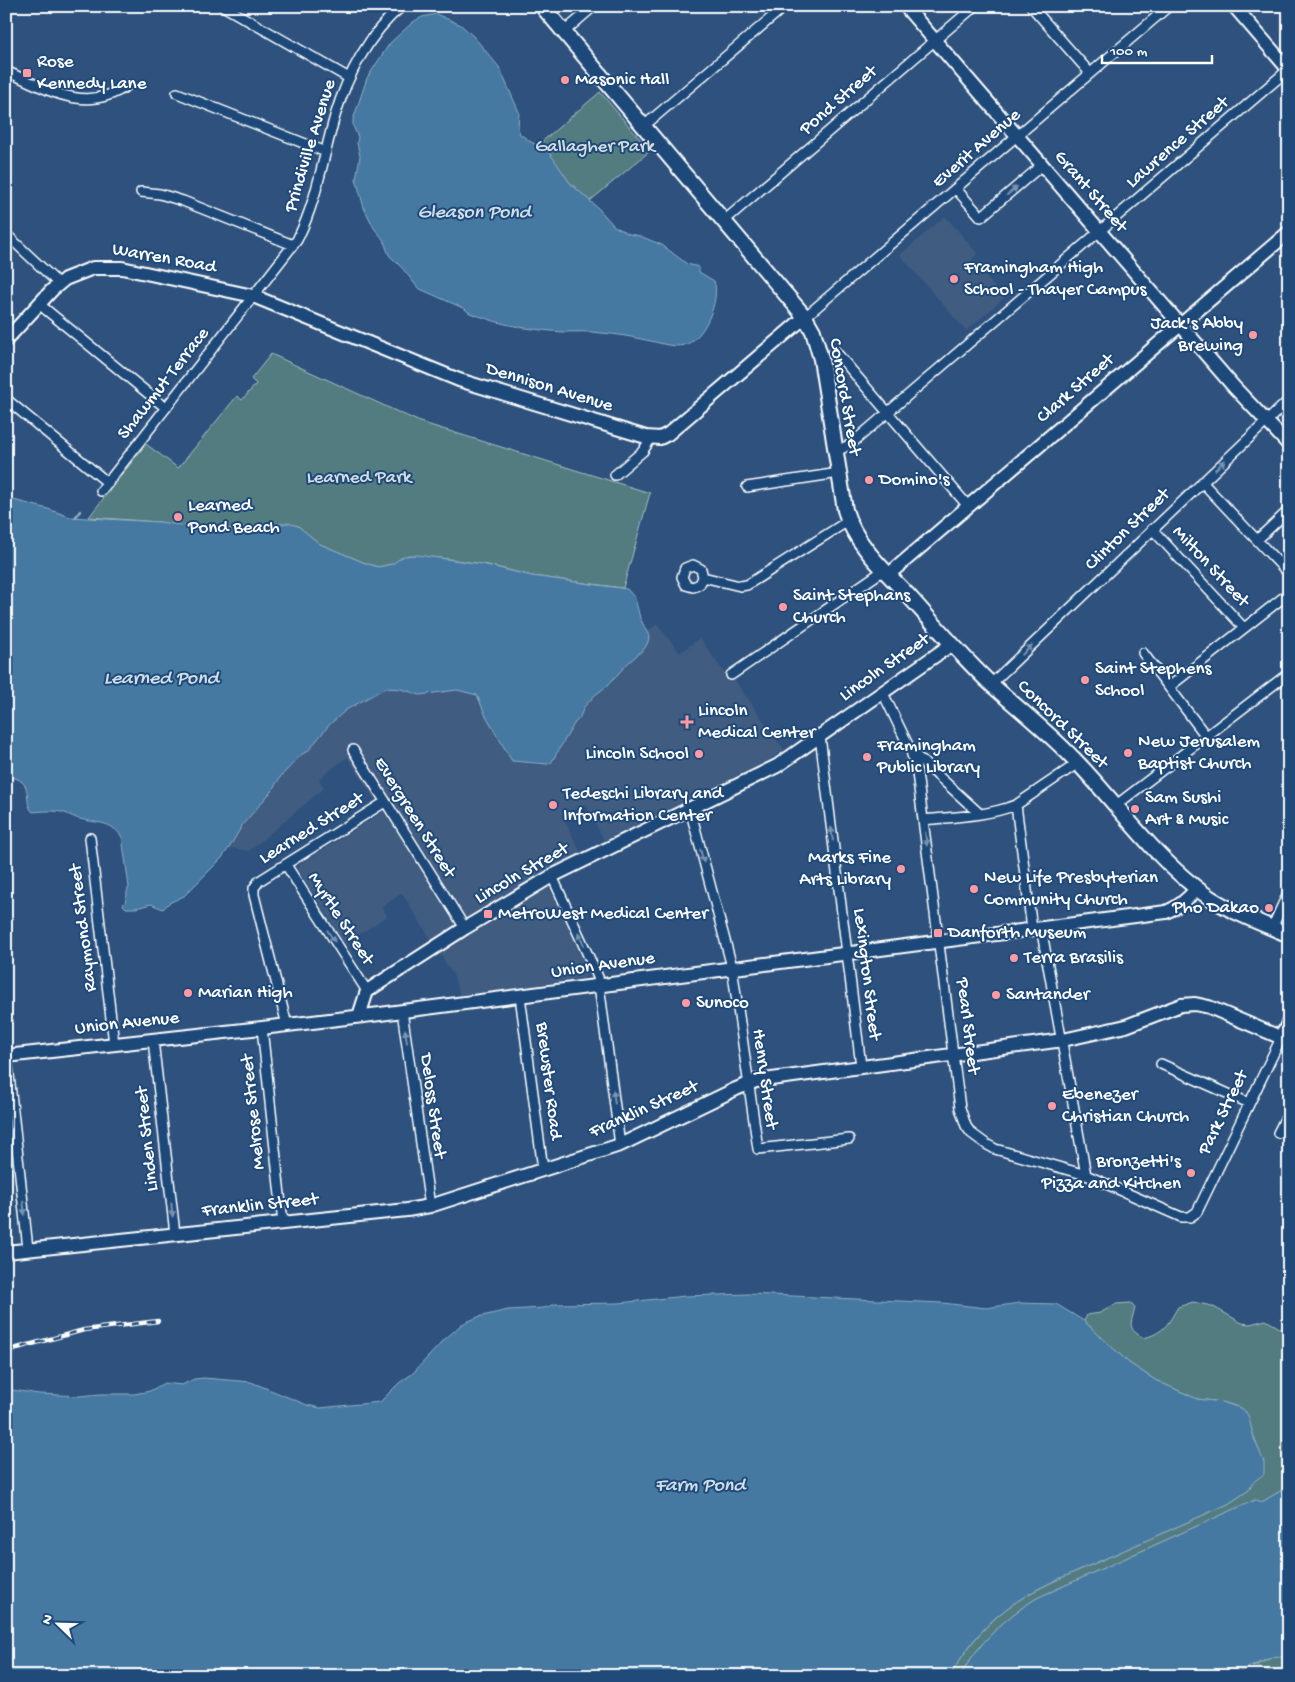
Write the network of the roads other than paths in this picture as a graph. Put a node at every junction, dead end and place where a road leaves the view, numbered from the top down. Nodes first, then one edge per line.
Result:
1 (223, 6) edge
2 (384, 6) edge
3 (402, 6) edge
4 (542, 6) edge
5 (594, 6) edge
6 (785, 6) edge
7 (905, 6) edge
8 (975, 6) edge
9 (1031, 6) edge
10 (1169, 6) edge
11 (1234, 6) edge
12 (393, 14) junction
13 (564, 32) junction
14 (935, 41) junction
15 (1289, 70) edge
16 (6, 71) edge
17 (1090, 74) junction
18 (349, 78) junction
19 (128, 85) dead end
20 (177, 93) dead end
21 (644, 126) junction
22 (1017, 136) junction
23 (326, 152) junction
24 (1042, 165) junction
25 (956, 189) junction
26 (141, 192) dead end
27 (724, 221) junction
28 (1100, 231) junction
29 (1289, 232) edge
30 (6, 234) edge
31 (293, 245) junction
32 (59, 284) junction
33 (253, 296) junction
34 (39, 304) junction
35 (806, 317) junction
36 (1180, 324) junction
37 (6, 340) edge
38 (835, 351) dead end
39 (6, 399) edge
40 (1289, 400) edge
41 (166, 408) junction
42 (887, 413) junction
43 (1266, 421) junction
44 (652, 438) junction
45 (1289, 445) edge
46 (836, 452) junction
47 (839, 473) junction
48 (615, 475) dead end
49 (1202, 482) junction
50 (108, 483) junction
51 (747, 487) dead end
52 (102, 491) dead end
53 (968, 506) junction
54 (1289, 510) edge
55 (848, 521) junction
56 (1152, 529) junction
57 (1257, 540) junction
58 (886, 572) junction
59 (1289, 574) edge
60 (703, 577) dead end
61 (1289, 593) edge
62 (1244, 628) junction
63 (952, 644) junction
64 (1143, 653) dead end
65 (1289, 673) edge
66 (732, 675) dead end
67 (991, 684) junction
68 (1170, 687) junction
69 (883, 693) junction
70 (820, 736) junction
71 (1206, 736) junction
72 (352, 750) dead end
73 (911, 751) junction
74 (1078, 763) junction
75 (385, 802) junction
76 (1016, 805) junction
77 (1115, 806) junction
78 (690, 808) junction
79 (980, 814) junction
80 (923, 820) junction
81 (90, 838) dead end
82 (286, 865) junction
83 (552, 876) junction
84 (1196, 888) junction
85 (1289, 892) edge
86 (465, 928) junction
87 (1037, 928) junction
88 (1272, 928) junction
89 (1289, 935) edge
90 (939, 941) junction
91 (846, 952) junction
92 (732, 967) junction
93 (600, 985) junction
94 (367, 991) junction
95 (520, 996) junction
96 (402, 1011) junction
97 (359, 1016) junction
98 (1289, 1021) edge
99 (286, 1025) junction
100 (262, 1028) junction
101 (153, 1040) junction
102 (1063, 1040) junction
103 (1285, 1040) edge
104 (114, 1044) junction
105 (7, 1053) edge
106 (954, 1055) junction
107 (1161, 1064) dead end
108 (861, 1066) junction
109 (748, 1084) junction
110 (1249, 1103) junction
111 (1289, 1111) edge
112 (1278, 1133) dead end
113 (849, 1139) dead end
114 (620, 1145) junction
115 (543, 1169) junction
116 (1086, 1175) junction
117 (430, 1206) junction
118 (1190, 1217) joint
119 (283, 1223) junction
120 (175, 1234) junction
121 (28, 1249) junction
122 (6, 1252) edge

1 - 18 street
2 - 12 street
3 - 12 street, Prindiville Avenue
4 - 13 main road, Concord Street
5 - 13 street
6 - 21 street
7 - 14 street, Grant Street
8 - 14 street, Pond Street
9 - 17 street
10 - 17 street, Everit Avenue
11 - 15 street
12 - 18 street, Prindiville Avenue
13 - 21 main road, Concord Street
14 - 22 street, Grant Street
14 - 27 street, Pond Street
15 - 28 street, Lawrence Street
16 - 19 street
17 - 22 street, Everit Avenue
18 - 23 street, Prindiville Avenue
20 - 23 street
21 - 27 main road, Concord Street
22 - 24 street, Grant Street
22 - 25 street, Everit Avenue
23 - 31 street, Prindiville Avenue
25 -> 24 street
24 - 28 street, Grant Street
25 - 35 street, Everit Avenue
26 - 31 street
27 - 35 main road, Concord Street
28 - 36 street, Grant Street
28 - 42 street, Lawrence Street
29 - 36 street, Clark Street
30 - 32 street
31 - 33 street, Prindiville Avenue
32 - 33 street, Warren Road
32 - 34 street, Warren Road
33 - 41 street, Shawmut Terrace
33 - 44 street, Dennison Avenue
34 - 37 street, Warren Road
34 - 41 street
35 - 44 street
35 - 46 main road, Concord Street
36 - 43 street, Grant Street
36 - 53 street, Clark Street
38 - 42 street
39 - 50 street
40 - 43 street, Clinton Street
41 - 50 street, Shawmut Terrace
42 - 46 street, Lawrence Street
42 - 53 street
43 - 45 street, Grant Street
49 -> 43 street, Clinton Street
44 - 48 street
46 - 47 main road, Concord Street
47 - 51 street
47 - 55 main road, Concord Street
49 - 56 street, Clinton Street
49 - 57 street
50 - 52 street, Shawmut Terrace
53 - 58 street, Clark Street
54 - 57 street
55 - 58 main road, Concord Street
55 - 60 street
56 - 62 street, Milton Street
67 -> 56 street, Clinton Street
57 - 59 street
58 - 63 main road, Concord Street
58 - 66 street
61 - 62 street
62 - 68 street
63 - 67 main road, Concord Street
63 - 69 street, Lincoln Street
64 - 68 street
65 - 71 street
67 - 74 main road, Concord Street
68 - 71 street
69 - 70 street, Lincoln Street
69 - 73 street, Pearl Street
70 - 78 street, Lincoln Street
91 -> 70 street, Lexington Street
71 - 77 street
72 - 75 street, Evergreen Street
73 - 79 street
73 - 80 street, Pearl Street
74 - 76 street
74 - 77 main road, Concord Street
75 - 82 street, Learned Street
75 - 86 street, Evergreen Street
76 - 79 street
76 - 87 street
77 - 84 main road, Concord Street
78 - 83 street, Lincoln Street
78 -> 92 street, Henry Street
79 - 80 street
80 -> 90 street, Pearl Street
81 - 104 street, Raymond Street
82 -> 94 street, Myrtle Street
82 - 99 street, Learned Street
83 - 86 street, Lincoln Street
93 -> 83 street
84 - 87 street, Union Avenue
84 - 88 main road, Concord Street
85 - 88 street
86 - 94 street, Lincoln Street
87 - 90 street, Union Avenue
87 - 102 street
88 - 89 main road, Concord Street
90 - 91 street, Union Avenue
90 - 106 street, Pearl Street
91 - 92 street, Union Avenue
91 - 108 street, Lexington Street
92 - 93 street, Union Avenue
92 - 109 street, Henry Street
93 - 95 street, Union Avenue
114 -> 93 street
94 - 97 street
95 - 96 street, Union Avenue
95 - 115 street, Brewster Road
96 - 97 street, Union Avenue
117 -> 96 street, Deloss Street
97 - 99 street, Union Avenue
98 - 103 street, Park Street
99 - 100 street, Union Avenue
100 - 101 street, Union Avenue
100 - 119 street, Melrose Street
101 - 104 street, Union Avenue
101 -> 120 street, Linden Street
102 - 103 street, Franklin Street
102 - 106 street, Franklin Street
102 - 116 street
103 - 110 street, Park Street
104 - 105 street, Union Avenue
105 -> 121 street
106 - 108 street, Franklin Street
106 - 116 street, Pearl Street
107 - 110 street
108 - 109 street, Franklin Street
109 - 113 street, Henry Street
109 - 114 street, Franklin Street
110 - 118 street, Park Street
111 - 112 street
114 - 115 street, Franklin Street
115 - 117 street, Franklin Street
116 - 118 street, Pearl Street
117 - 119 street, Franklin Street
119 - 120 street, Franklin Street
120 - 121 street, Franklin Street
121 - 122 street, Franklin Street

